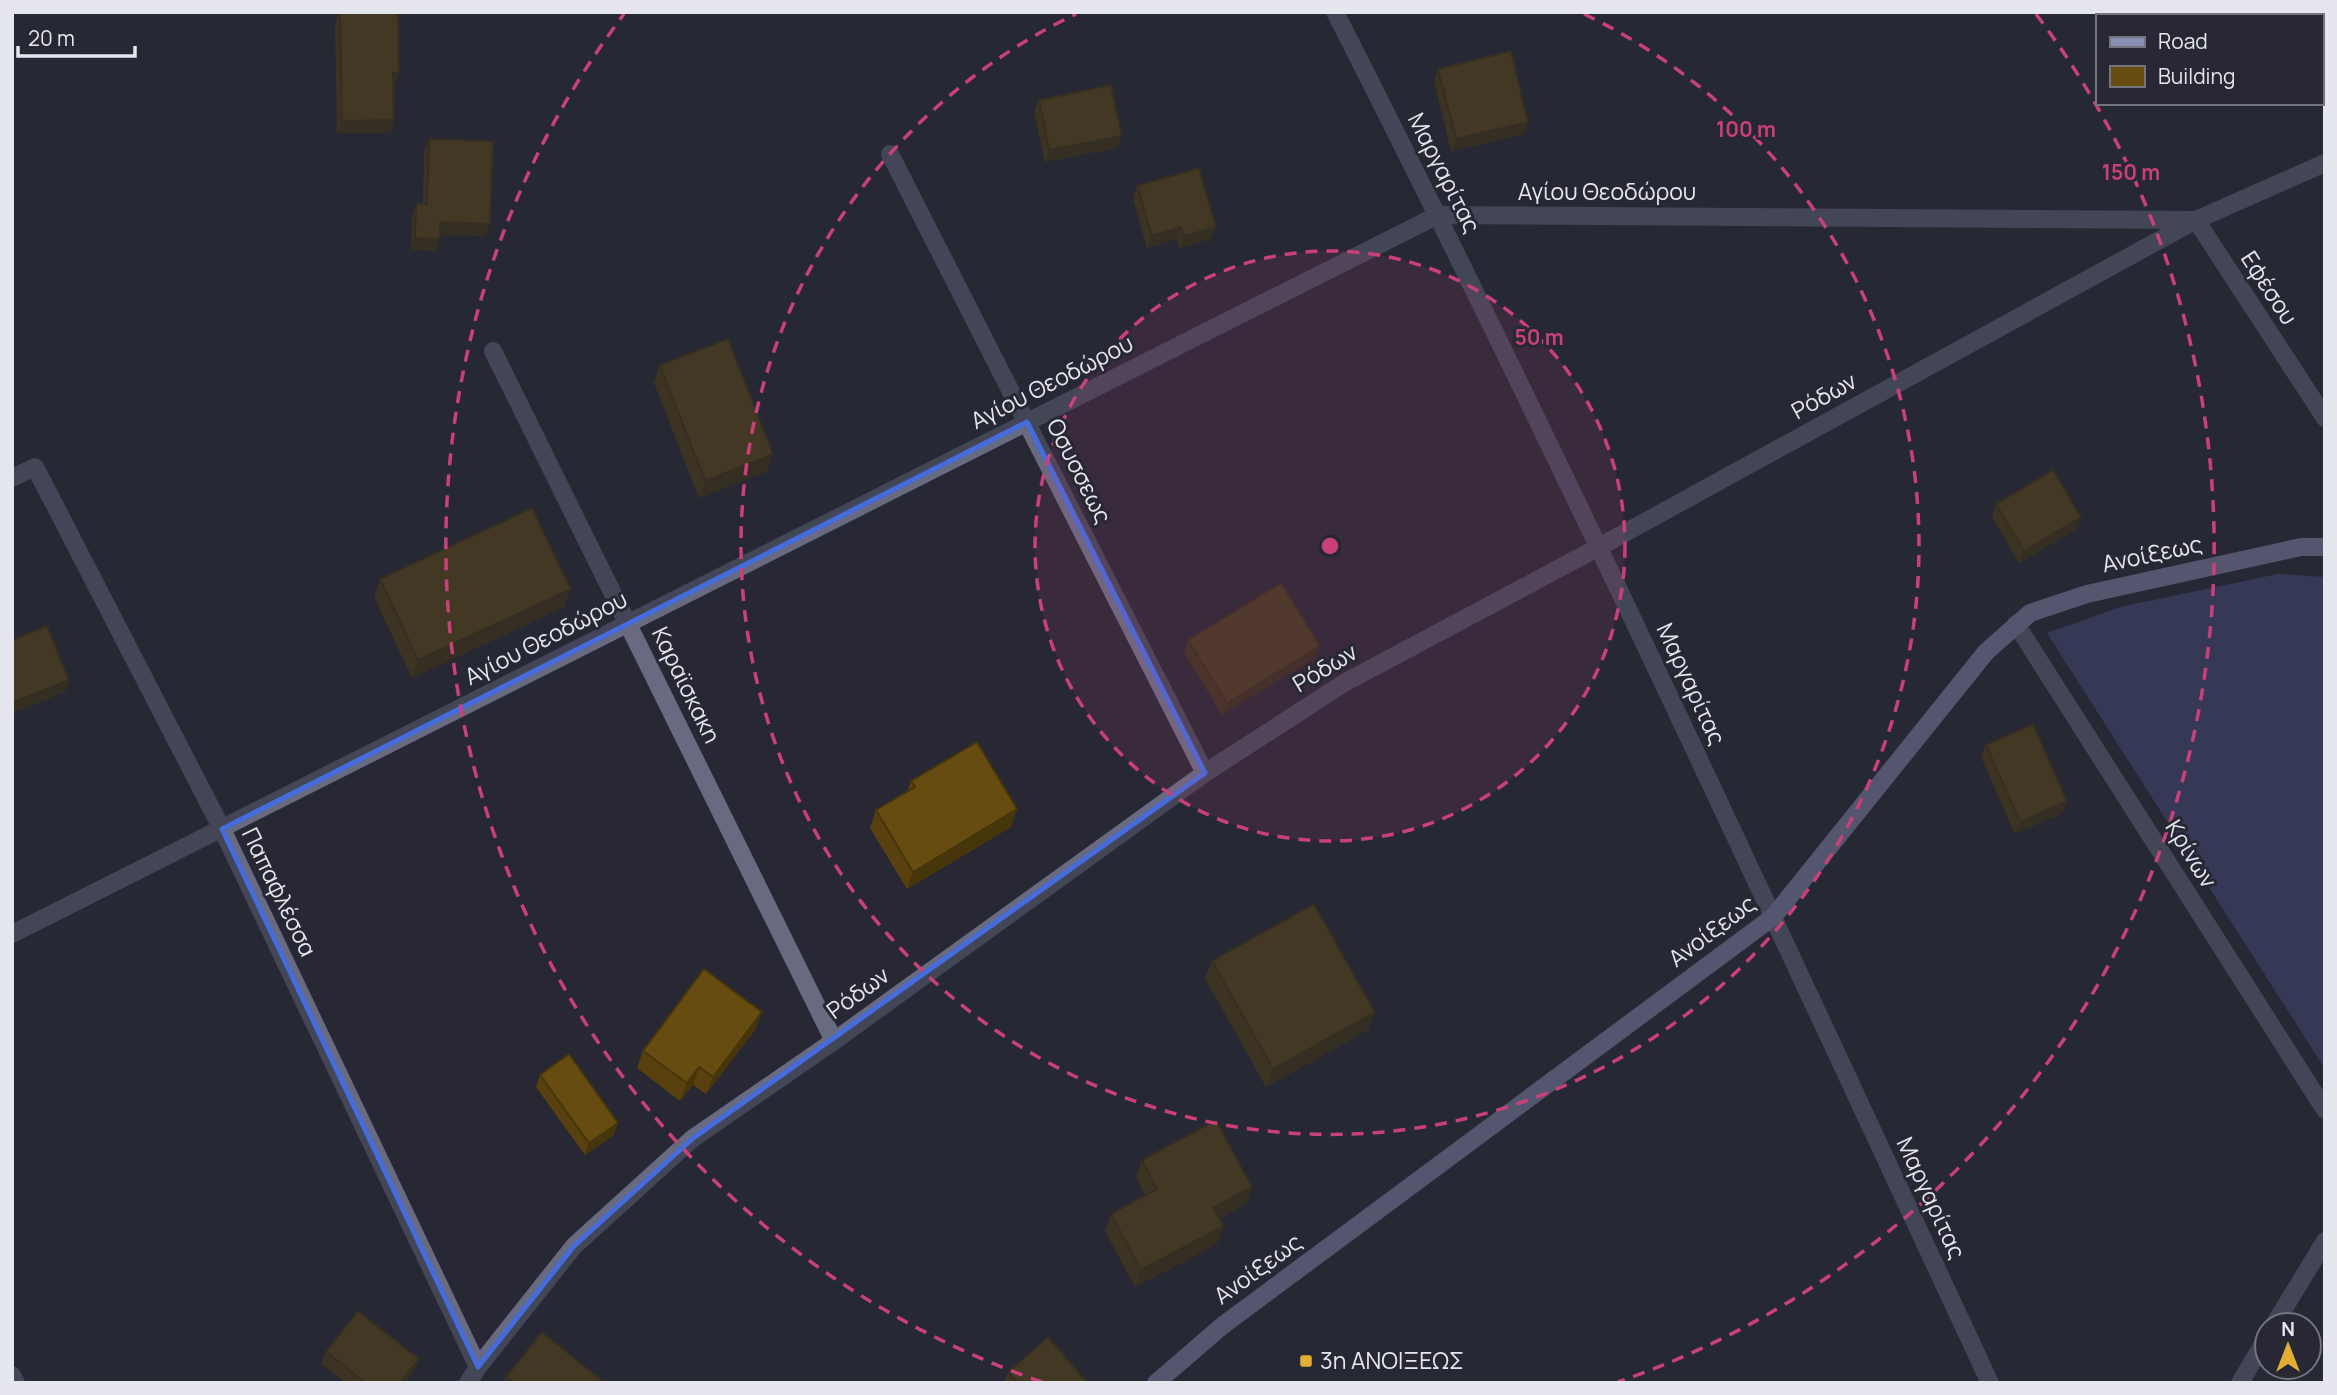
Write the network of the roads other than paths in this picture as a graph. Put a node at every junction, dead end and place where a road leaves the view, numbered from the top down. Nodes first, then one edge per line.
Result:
1 (1335, 12) edge
2 (890, 154) dead end
3 (2325, 163) edge
4 (1438, 215) junction
5 (2196, 220) junction
6 (494, 351) dead end
7 (2325, 418) edge
8 (1027, 422) junction
9 (12, 478) edge
10 (1600, 547) junction
11 (2325, 547) edge
12 (628, 624) junction
13 (2016, 624) junction
14 (1205, 773) junction
15 (222, 829) junction
16 (1773, 917) junction
17 (12, 934) edge
18 (834, 1041) junction
19 (2325, 1110) edge
20 (2325, 1241) edge
21 (2282, 1311) edge
22 (2253, 1361) edge
23 (478, 1367) junction
24 (12, 1375) edge
25 (16, 1383) edge
26 (468, 1383) edge
27 (1156, 1383) edge
28 (1990, 1383) edge
29 (2240, 1383) edge

1 - 4 street, Μαργαρίτας
2 - 8 street, Οσυσσεως
3 - 5 street, Ρόδων
4 - 5 street, Αγίου Θεοδώρου
4 - 8 street, Αγίου Θεοδώρου
4 - 10 street, Μαργαρίτας
5 - 7 street, Εφέσου
5 - 10 street, Ρόδων
6 - 12 street, Καραϊσκακη
8 - 12 street, Αγίου Θεοδώρου
8 - 14 street, Οσυσσεως
9 - 15 street, Παπαφλέσσα
10 - 14 street, Ρόδων
10 - 16 street, Μαργαρίτας
11 - 13 street, Ανοίξεως
12 - 15 street, Αγίου Θεοδώρου
12 - 18 street, Καραϊσκακη
13 - 16 street, Ανοίξεως
13 - 19 street, Κρίνων
14 - 18 street, Ρόδων
15 - 17 street, Αγίου Θεοδώρου
15 - 23 street, Παπαφλέσσα
16 - 27 street, Ανοίξεως
16 - 28 street, Μαργαρίτας
18 - 23 street, Ρόδων
20 - 21 street
22 - 29 street
23 - 26 street, Ρόδων
24 - 25 street

